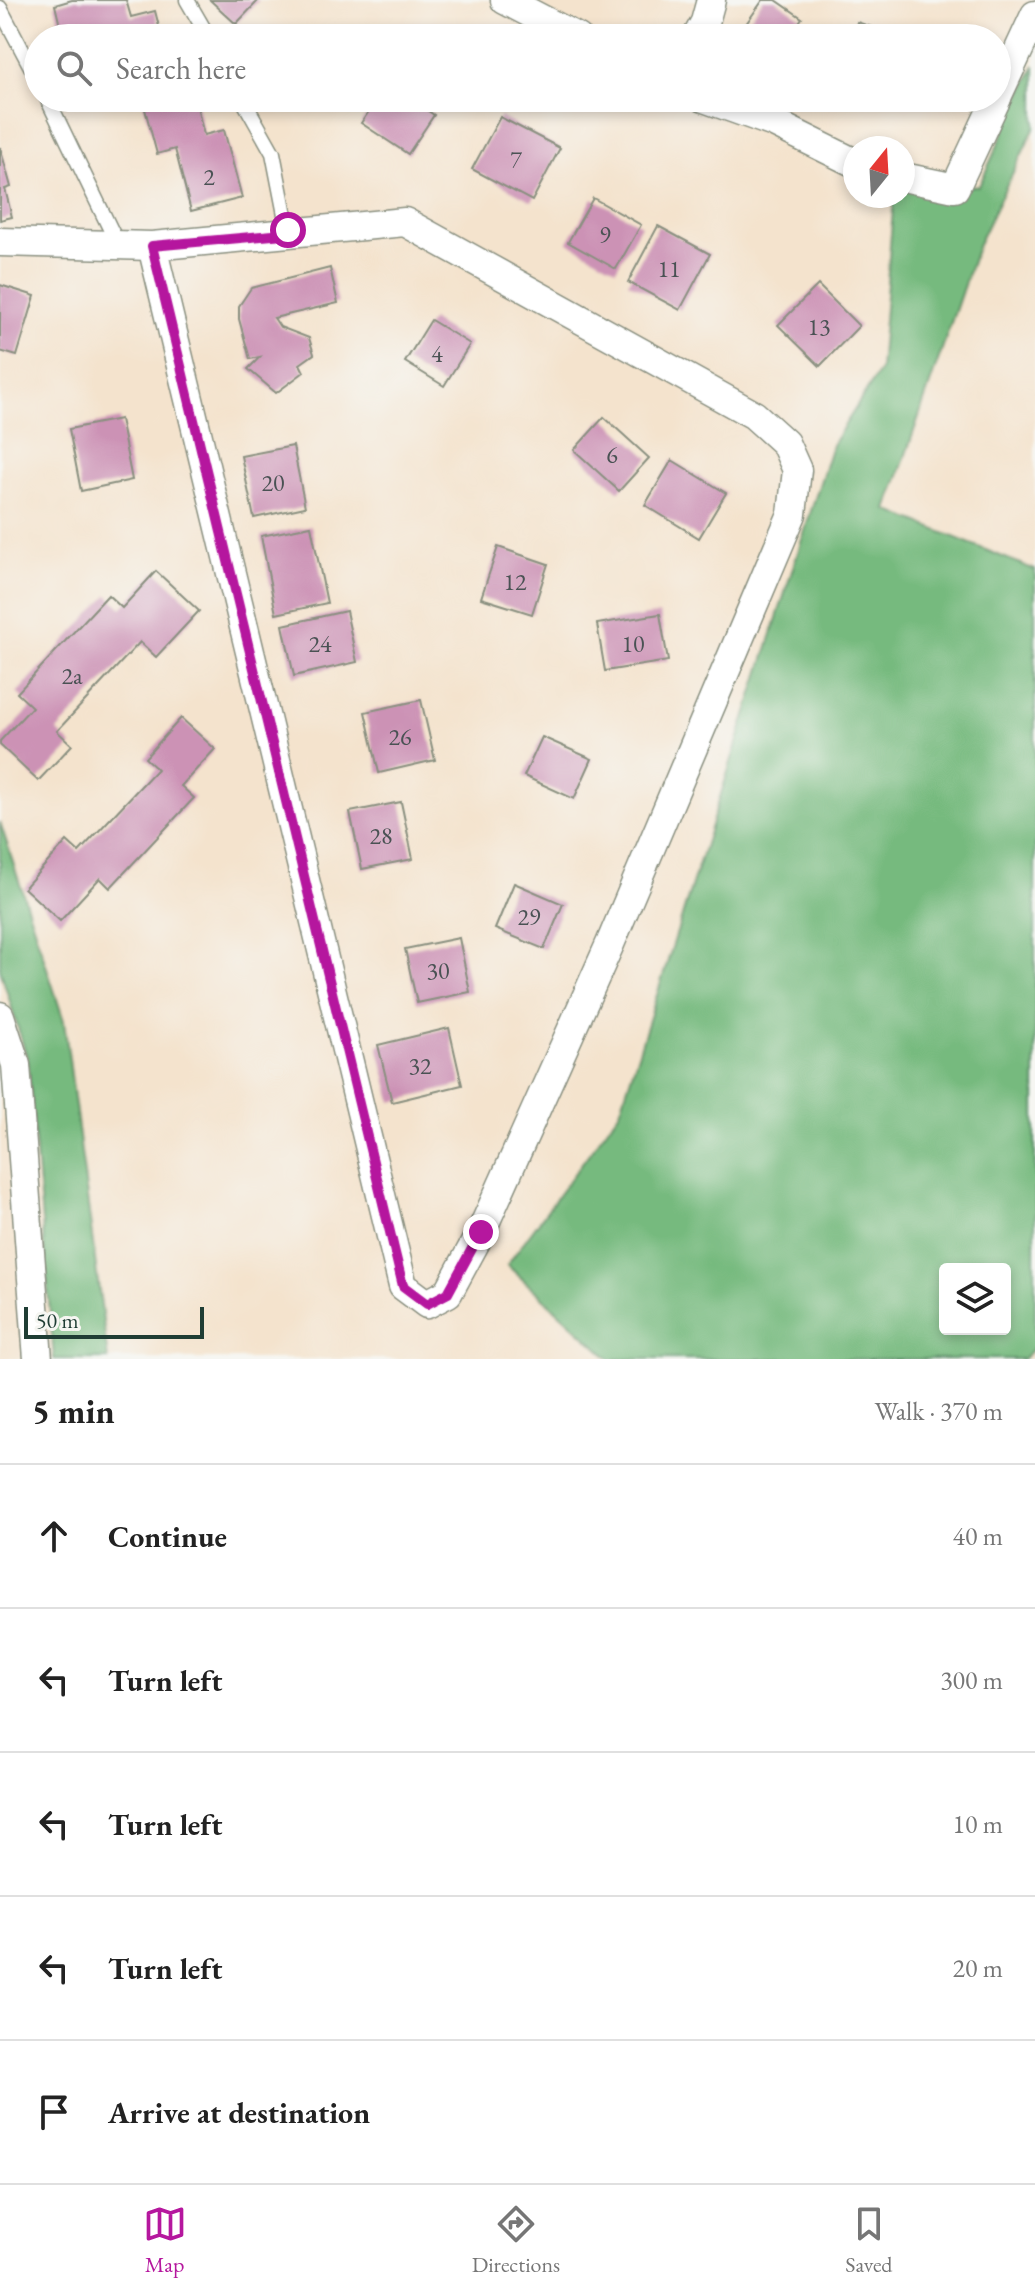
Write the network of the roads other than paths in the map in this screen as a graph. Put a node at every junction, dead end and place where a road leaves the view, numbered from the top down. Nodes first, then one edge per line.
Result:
1 (187, 0) edge
2 (505, 0) edge
3 (711, 0) edge
4 (0, 8) edge
5 (1035, 15) edge
6 (201, 24) edge
7 (551, 24) edge
8 (704, 24) edge
9 (24, 53) edge
10 (1011, 67) edge
11 (54, 112) edge
12 (250, 112) edge
13 (743, 112) edge
14 (990, 112) edge
15 (843, 157) edge
16 (915, 180) edge
17 (284, 234) junction
18 (0, 242) edge
19 (152, 246) junction
20 (119, 247) junction
21 (0, 1016) edge
22 (38, 1359) edge

1 - 6 lane
2 - 7 street
3 - 8 street
4 - 9 lane
5 - 10 street
11 - 20 lane
12 - 17 lane
13 - 15 street
14 - 16 street
17 - 19 street
17 - 19 street
18 - 20 street
19 - 20 street
21 - 22 street

